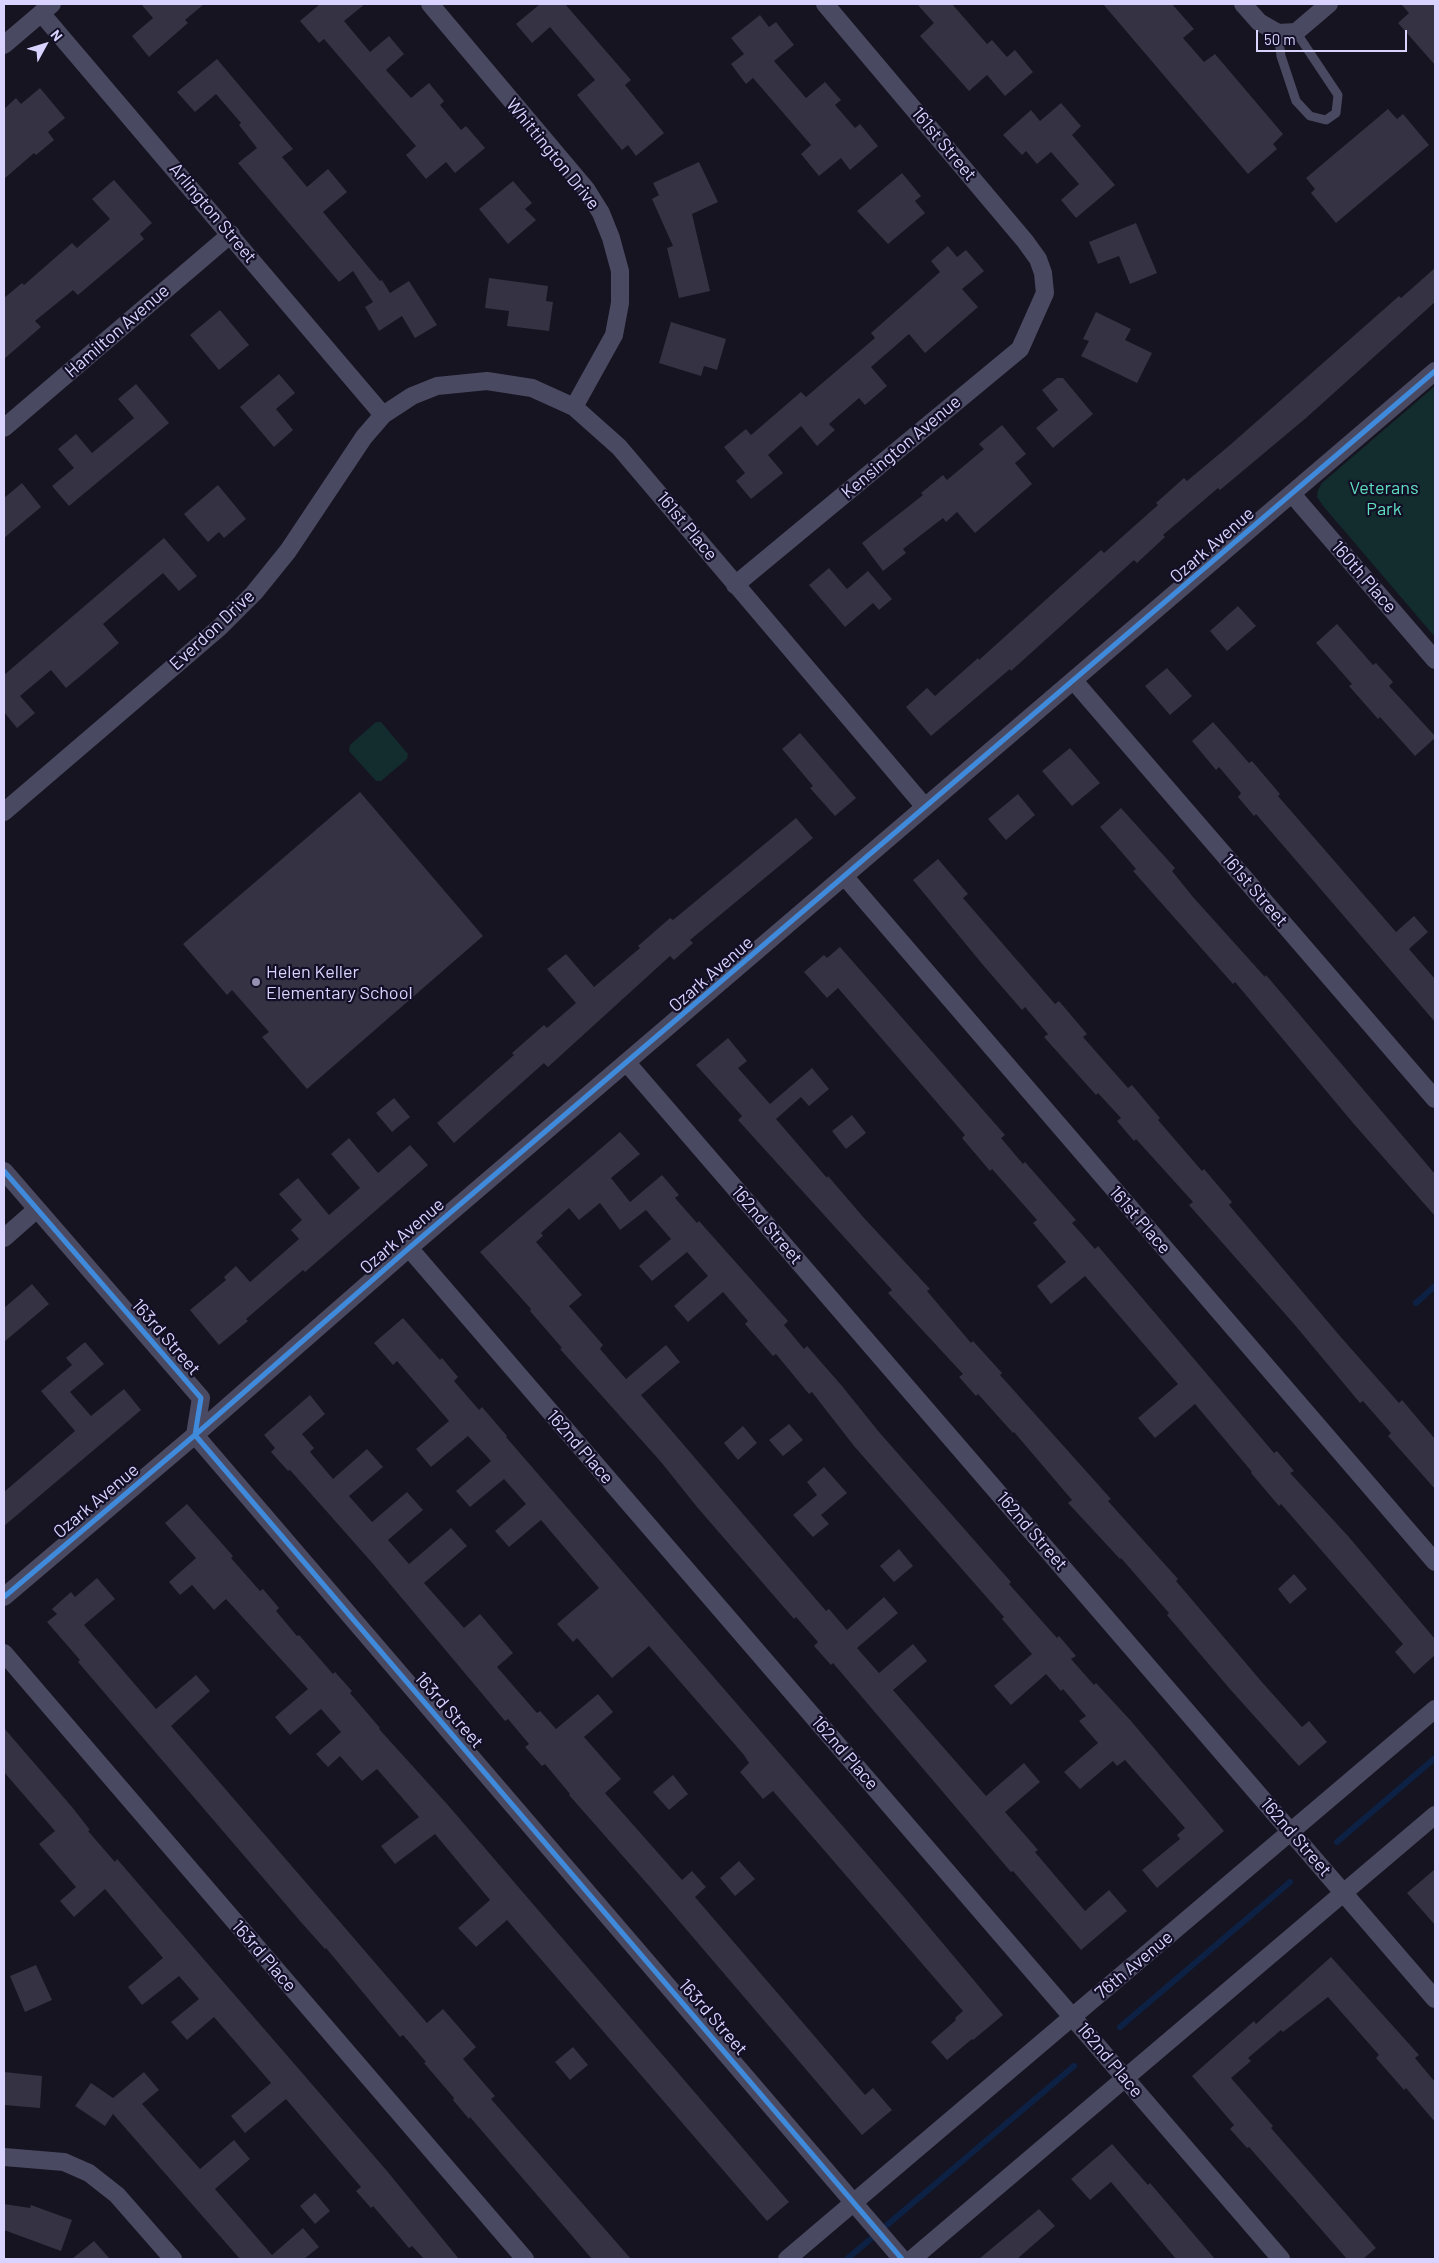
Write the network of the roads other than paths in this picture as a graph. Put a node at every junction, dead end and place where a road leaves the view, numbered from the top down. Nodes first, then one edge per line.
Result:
1 (430, 4) edge
2 (825, 4) edge
3 (1243, 4) edge
4 (1329, 4) edge
5 (47, 8) edge
6 (1296, 32) junction
7 (1278, 34) junction
8 (4, 45) edge
9 (230, 234) junction
10 (1045, 293) joint
11 (1435, 372) edge
12 (574, 407) junction
13 (383, 414) junction
14 (4, 428) edge
15 (1292, 494) junction
16 (735, 585) junction
17 (1435, 660) edge
18 (1074, 681) junction
19 (925, 807) junction
20 (4, 812) edge
21 (845, 877) junction
22 (627, 1063) junction
23 (1435, 1099) edge
24 (4, 1170) edge
25 (37, 1209) junction
26 (4, 1238) edge
27 (409, 1248) junction
28 (195, 1436) junction
29 (1435, 1562) edge
30 (4, 1597) edge
31 (4, 1653) edge
32 (1435, 1710) edge
33 (1435, 1814) edge
34 (1292, 1832) junction
35 (1343, 1892) junction
36 (1435, 2000) edge
37 (1072, 2016) junction
38 (1124, 2078) junction
39 (4, 2157) edge
40 (854, 2203) junction
41 (897, 2253) edge
42 (173, 2259) edge
43 (525, 2259) edge
44 (787, 2259) edge
45 (912, 2259) edge
46 (1281, 2259) edge

1 - 12 street, Whittington Drive
2 - 10 street, 161st Street
3 - 7 street
4 - 6 street
5 - 8 street
5 - 9 street, Arlington Street
6 - 7 street
6 - 7 lane
9 - 13 street, Arlington Street
9 - 14 street, Hamilton Avenue
10 - 16 street, Kensington Avenue
11 - 15 street, Ozark Avenue
12 - 13 street, 161st Place
12 - 16 street, 161st Place
13 - 20 street, Everdon Drive
15 - 17 street, 160th Place
15 - 18 street, Ozark Avenue
16 - 19 street, 161st Place
18 - 19 street, Ozark Avenue
18 - 23 street, 161st Street
19 - 21 street, Ozark Avenue
21 - 22 street, Ozark Avenue
21 - 29 street, 161st Place
22 - 27 street, Ozark Avenue
22 - 34 street, 162nd Street
24 - 25 street, 163rd Street
25 - 26 street
25 - 28 street, 163rd Street
27 - 28 street, Ozark Avenue
27 - 37 street, 162nd Place
28 - 30 street, Ozark Avenue
28 - 40 street, 163rd Street
31 - 43 street, 163rd Place
32 - 34 street, 76th Avenue
33 - 35 street
34 - 35 street, 162nd Street
34 - 37 street, 76th Avenue
35 - 36 street, 162nd Street
35 - 38 street
37 - 38 street, 162nd Place
37 - 40 street, 76th Avenue
38 - 45 street
38 - 46 street, 162nd Place
39 - 42 street
40 - 41 street, 163rd Street
40 - 44 street, 76th Avenue

